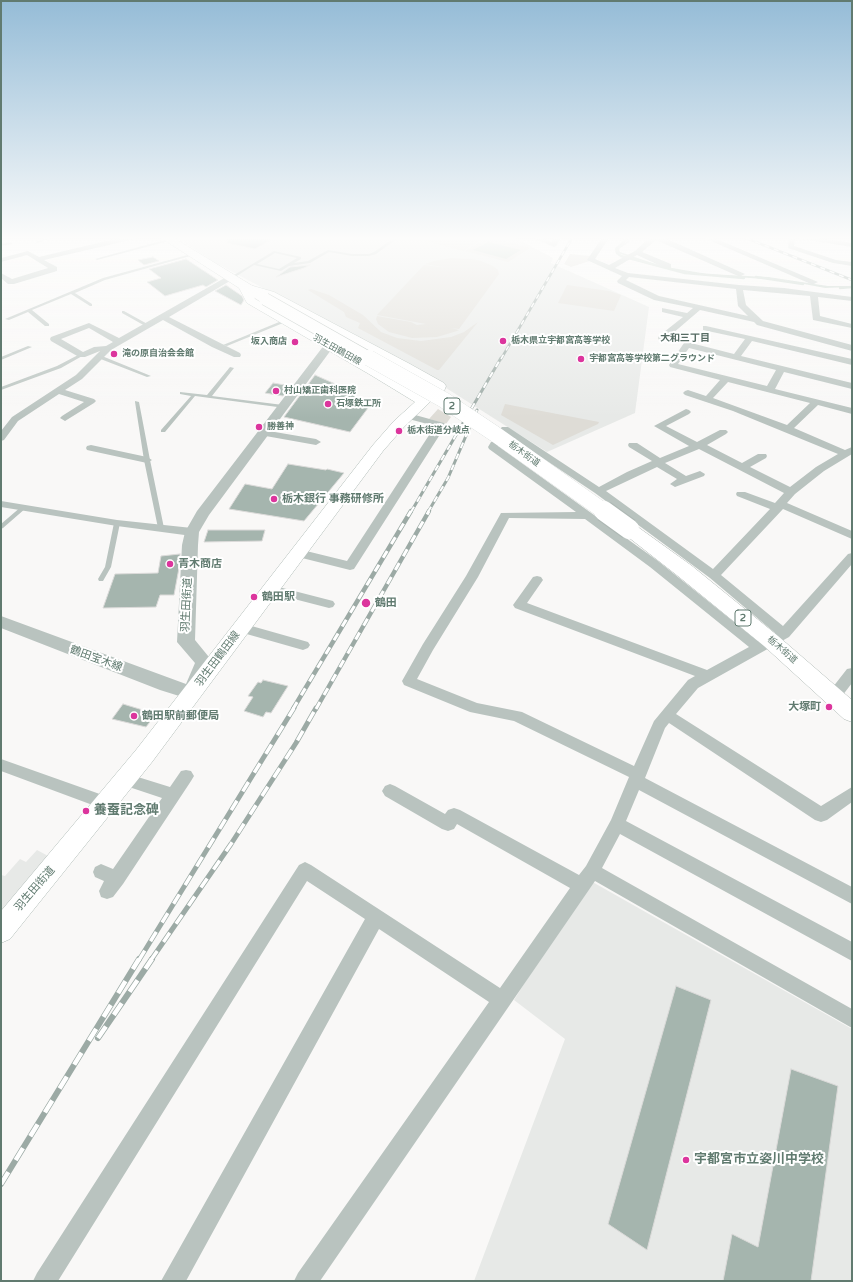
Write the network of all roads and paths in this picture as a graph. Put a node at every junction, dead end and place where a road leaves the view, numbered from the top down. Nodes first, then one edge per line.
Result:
1 (57, 298) edge
2 (80, 298) edge
3 (198, 298) edge
4 (249, 298) edge
5 (263, 298) edge
6 (277, 298) edge
7 (657, 298) edge
8 (741, 298) edge
9 (814, 298) edge
10 (91, 305) dead end
11 (700, 307) junction
12 (29, 310) junction
13 (665, 310) dead end
14 (123, 312) dead end
15 (690, 316) junction
16 (7, 318) dead end
17 (165, 318) junction
18 (757, 320) junction
19 (286, 321) junction
20 (47, 325) dead end
21 (149, 326) junction
22 (852, 326) edge
23 (706, 328) dead end
24 (662, 338) dead end
25 (750, 338) junction
26 (120, 342) junction
27 (225, 345) dead end
28 (329, 346) junction
29 (30, 348) dead end
30 (108, 348) junction
31 (852, 348) edge
32 (82, 354) junction
33 (237, 355) dead end
34 (100, 357) junction
35 (736, 357) junction
36 (1, 359) edge
37 (852, 362) edge
38 (232, 368) dead end
39 (782, 368) junction
40 (149, 376) dead end
41 (726, 378) junction
42 (852, 386) edge
43 (1, 389) edge
44 (438, 389) dead end
45 (770, 390) junction
46 (58, 391) junction
47 (182, 393) dead end
48 (688, 394) dead end
49 (194, 395) junction
50 (208, 397) junction
51 (707, 400) junction
52 (137, 402) dead end
53 (816, 402) junction
54 (283, 407) junction
55 (852, 411) edge
56 (686, 412) dead end
57 (408, 416) junction
58 (65, 418) dead end
59 (788, 429) junction
60 (163, 431) dead end
61 (503, 431) dead end
62 (723, 432) dead end
63 (263, 433) junction
64 (1, 438) edge
65 (316, 442) dead end
66 (495, 444) dead end
67 (633, 445) dead end
68 (698, 446) junction
69 (91, 448) dead end
70 (848, 452) edge
71 (762, 456) dead end
72 (146, 460) junction
73 (659, 462) junction
74 (742, 467) junction
75 (700, 474) dead end
76 (685, 480) junction
77 (675, 484) dead end
78 (599, 491) junction
79 (791, 492) junction
80 (741, 494) dead end
81 (1, 504) edge
82 (779, 506) junction
83 (24, 507) junction
84 (587, 516) junction
85 (117, 523) junction
86 (1, 527) edge
87 (161, 528) junction
88 (192, 532) junction
89 (852, 535) edge
90 (298, 553) junction
91 (852, 557) edge
92 (714, 575) junction
93 (101, 579) dead end
94 (537, 580) dead end
95 (271, 589) junction
96 (329, 604) dead end
97 (1, 622) edge
98 (241, 628) junction
99 (771, 641) junction
100 (303, 645) dead end
101 (852, 673) edge
102 (709, 676) junction
103 (192, 693) junction
104 (834, 696) junction
105 (852, 713) edge
106 (667, 715) junction
107 (1, 766) edge
108 (186, 776) dead end
109 (638, 778) junction
110 (125, 779) junction
111 (390, 791) dead end
112 (852, 794) edge
113 (173, 795) junction
114 (106, 803) junction
115 (617, 824) junction
116 (592, 871) junction
117 (100, 872) dead end
118 (582, 886) junction
119 (852, 896) edge
120 (376, 916) junction
121 (1, 930) edge
122 (852, 952) edge
123 (502, 1000) junction
124 (852, 1019) edge
125 (45, 1281) edge
126 (173, 1281) edge
127 (306, 1281) edge

1 - 12 lane
2 - 10 lane
3 - 17 street
4 - 19 main road, 羽生田鶴田線
5 - 99 main road, 栃木街道 / 2, bridge
6 - 44 main road, 羽生田鶴田線
7 - 11 street
8 - 18 street
9 - 22 street
11 - 15 street
11 - 18 street
12 - 16 lane
12 - 20 lane
13 - 15 street
14 - 21 lane
15 - 24 street
17 - 21 street
17 - 33 street
18 - 31 street
19 - 27 lane
19 - 28 main road, 羽生田鶴田線
21 - 26 street
23 - 25 street
25 - 35 street
25 - 37 street
26 - 30 street
26 - 32 street
28 - 54 street, 羽生田街道
28 - 57 main road, 羽生田鶴田線
29 - 36 lane
30 - 32 street
30 - 34 street
32 - 43 lane
34 - 40 lane
34 - 46 street
35 - 39 street
35 - 41 street
38 - 50 lane
39 - 42 street
39 - 45 street
41 - 45 street
41 - 51 street
45 - 53 street
46 - 58 street
46 - 64 street
47 - 49 lane
48 - 51 street
49 - 50 lane
49 - 60 lane
50 - 54 lane
51 - 59 street
52 - 72 lane
53 - 55 street
53 - 59 street
54 - 63 street, 羽生田街道
56 - 68 street
57 - 90 main road, 羽生田鶴田線
57 - 90 street
59 - 70 street
61 - 78 street
62 - 68 street
63 - 65 street
63 - 88 street, 羽生田街道
66 - 84 street
67 - 73 street
68 - 73 street
68 - 74 street
69 - 72 street
70 - 79 street
71 - 74 street
72 - 87 lane
73 - 76 street
73 - 78 street
74 - 79 street
75 - 76 street
76 - 77 street
78 - 92 street
79 - 82 street
80 - 82 street
81 - 83 street
82 - 89 street
82 - 92 street
83 - 85 street
83 - 86 lane
84 - 99 street
84 - 109 street
85 - 87 street
85 - 93 lane
87 - 88 street
88 - 103 street, 羽生田街道
90 - 95 main road, 羽生田鶴田線
91 - 99 street
92 - 99 street
94 - 102 street
95 - 96 street
95 - 98 main road, 羽生田鶴田線
97 - 103 street, 鶴田宝木線
98 - 100 street
98 - 103 main road, 羽生田鶴田線
99 - 102 street
99 - 104 main road, 栃木街道 / 2
101 - 104 street
102 - 106 street
103 - 110 main road, 羽生田街道
104 - 105 main road, 栃木街道 / 2
106 - 109 street
106 - 112 street
107 - 114 street
108 - 113 street
109 - 115 street
109 - 119 street
110 - 113 street
110 - 114 main road, 羽生田街道
111 - 118 street
113 - 117 street
114 - 121 main road, 羽生田街道
115 - 116 street
115 - 122 street
116 - 118 street
116 - 124 street
118 - 123 street
120 - 123 street
120 - 125 street
120 - 126 street
123 - 127 street

